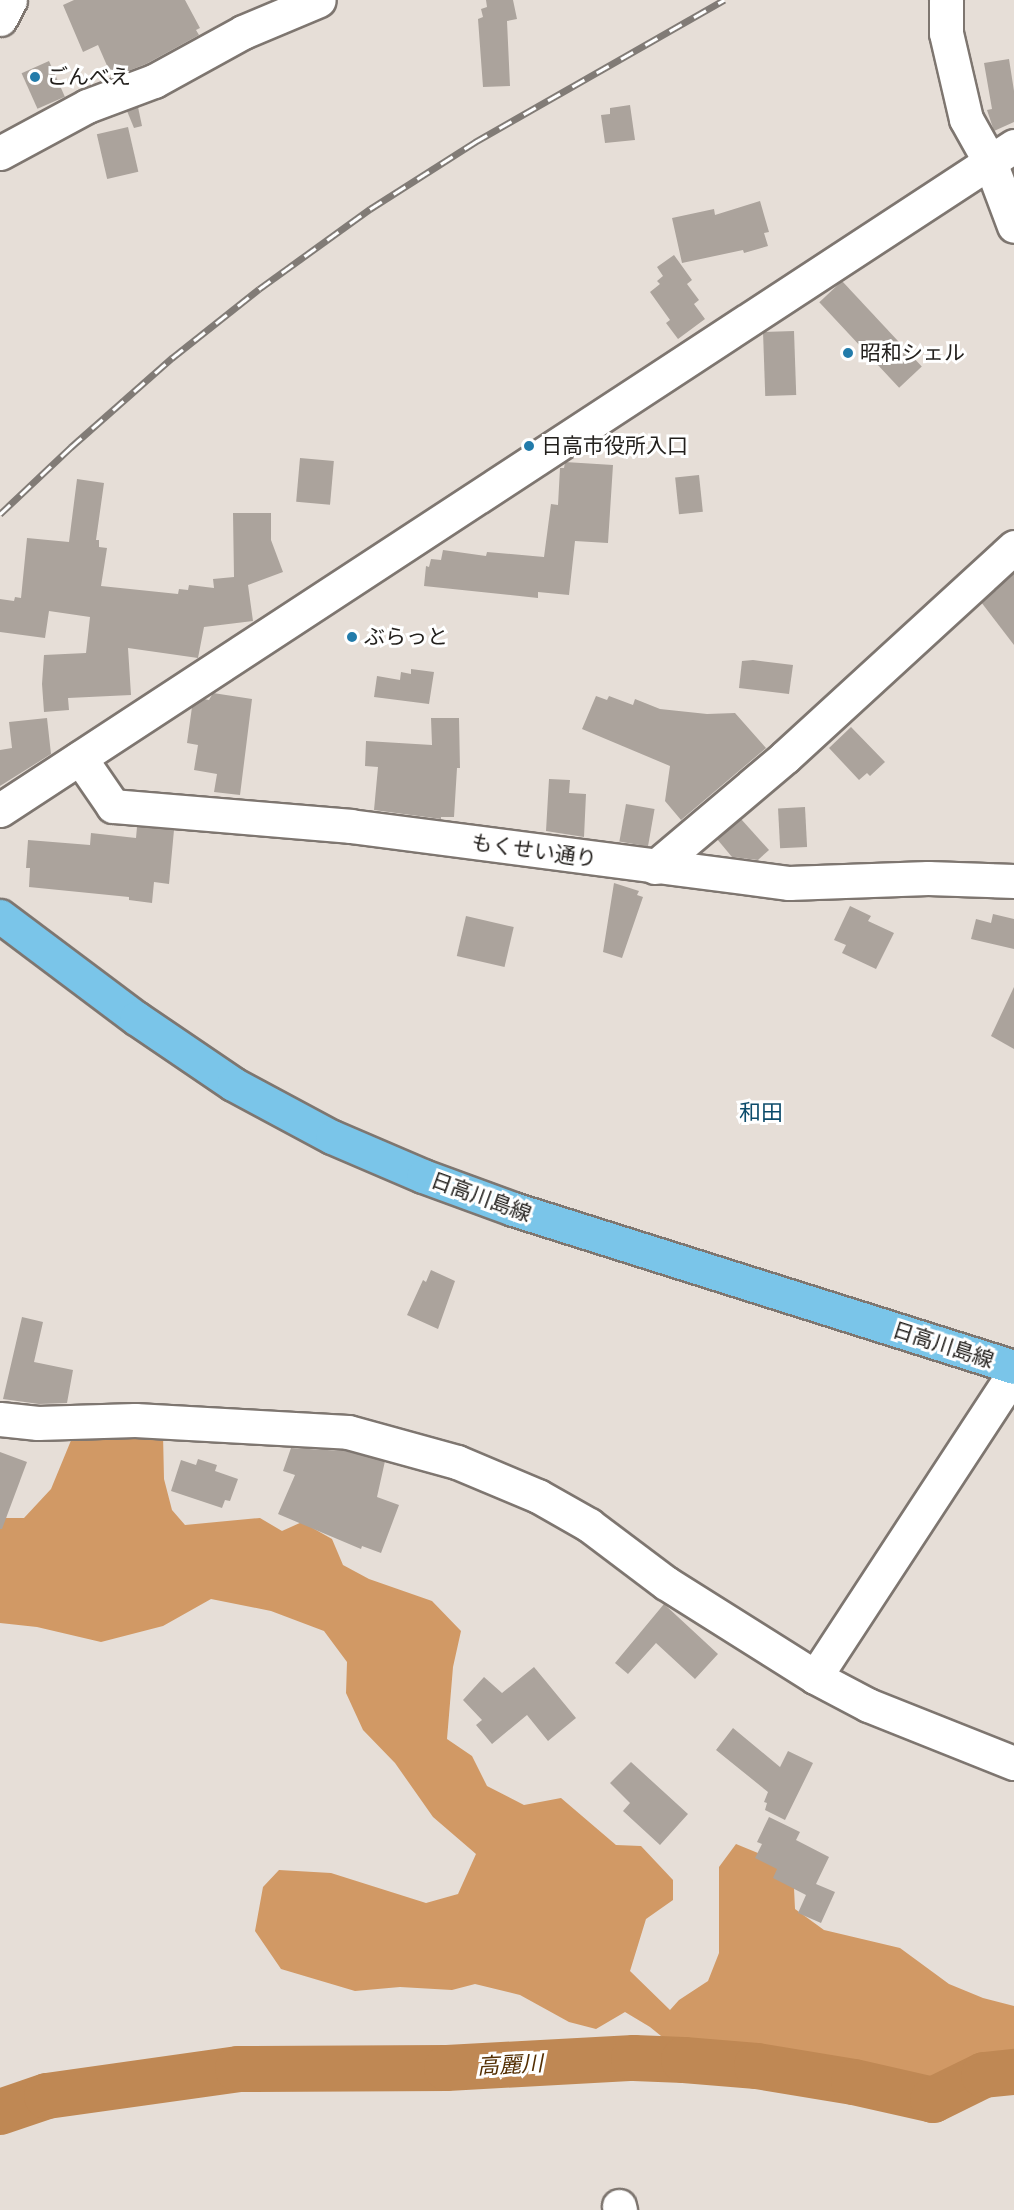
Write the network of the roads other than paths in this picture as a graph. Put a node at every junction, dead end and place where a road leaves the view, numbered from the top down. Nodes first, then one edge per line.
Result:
1 (10, 0) edge
2 (319, 0) edge
3 (946, 0) edge
4 (0, 19) edge
5 (0, 153) edge
6 (1002, 154) edge
7 (1014, 226) edge
8 (1014, 547) edge
9 (80, 758) junction
10 (0, 810) edge
11 (655, 867) junction
12 (1014, 881) edge
13 (0, 916) edge
14 (1014, 1367) edge
15 (1014, 1373) edge
16 (0, 1419) edge
17 (815, 1677) junction
18 (1014, 1763) edge

1 - 4 street
2 - 5 street
3 - 6 street
6 - 7 street
6 - 9 street
8 - 11 street
9 - 10 street
9 - 11 street, もくせい通り
11 - 12 street, もくせい通り
13 - 14 main road, 日高川島線
15 - 17 street
16 - 17 street
17 - 18 street

